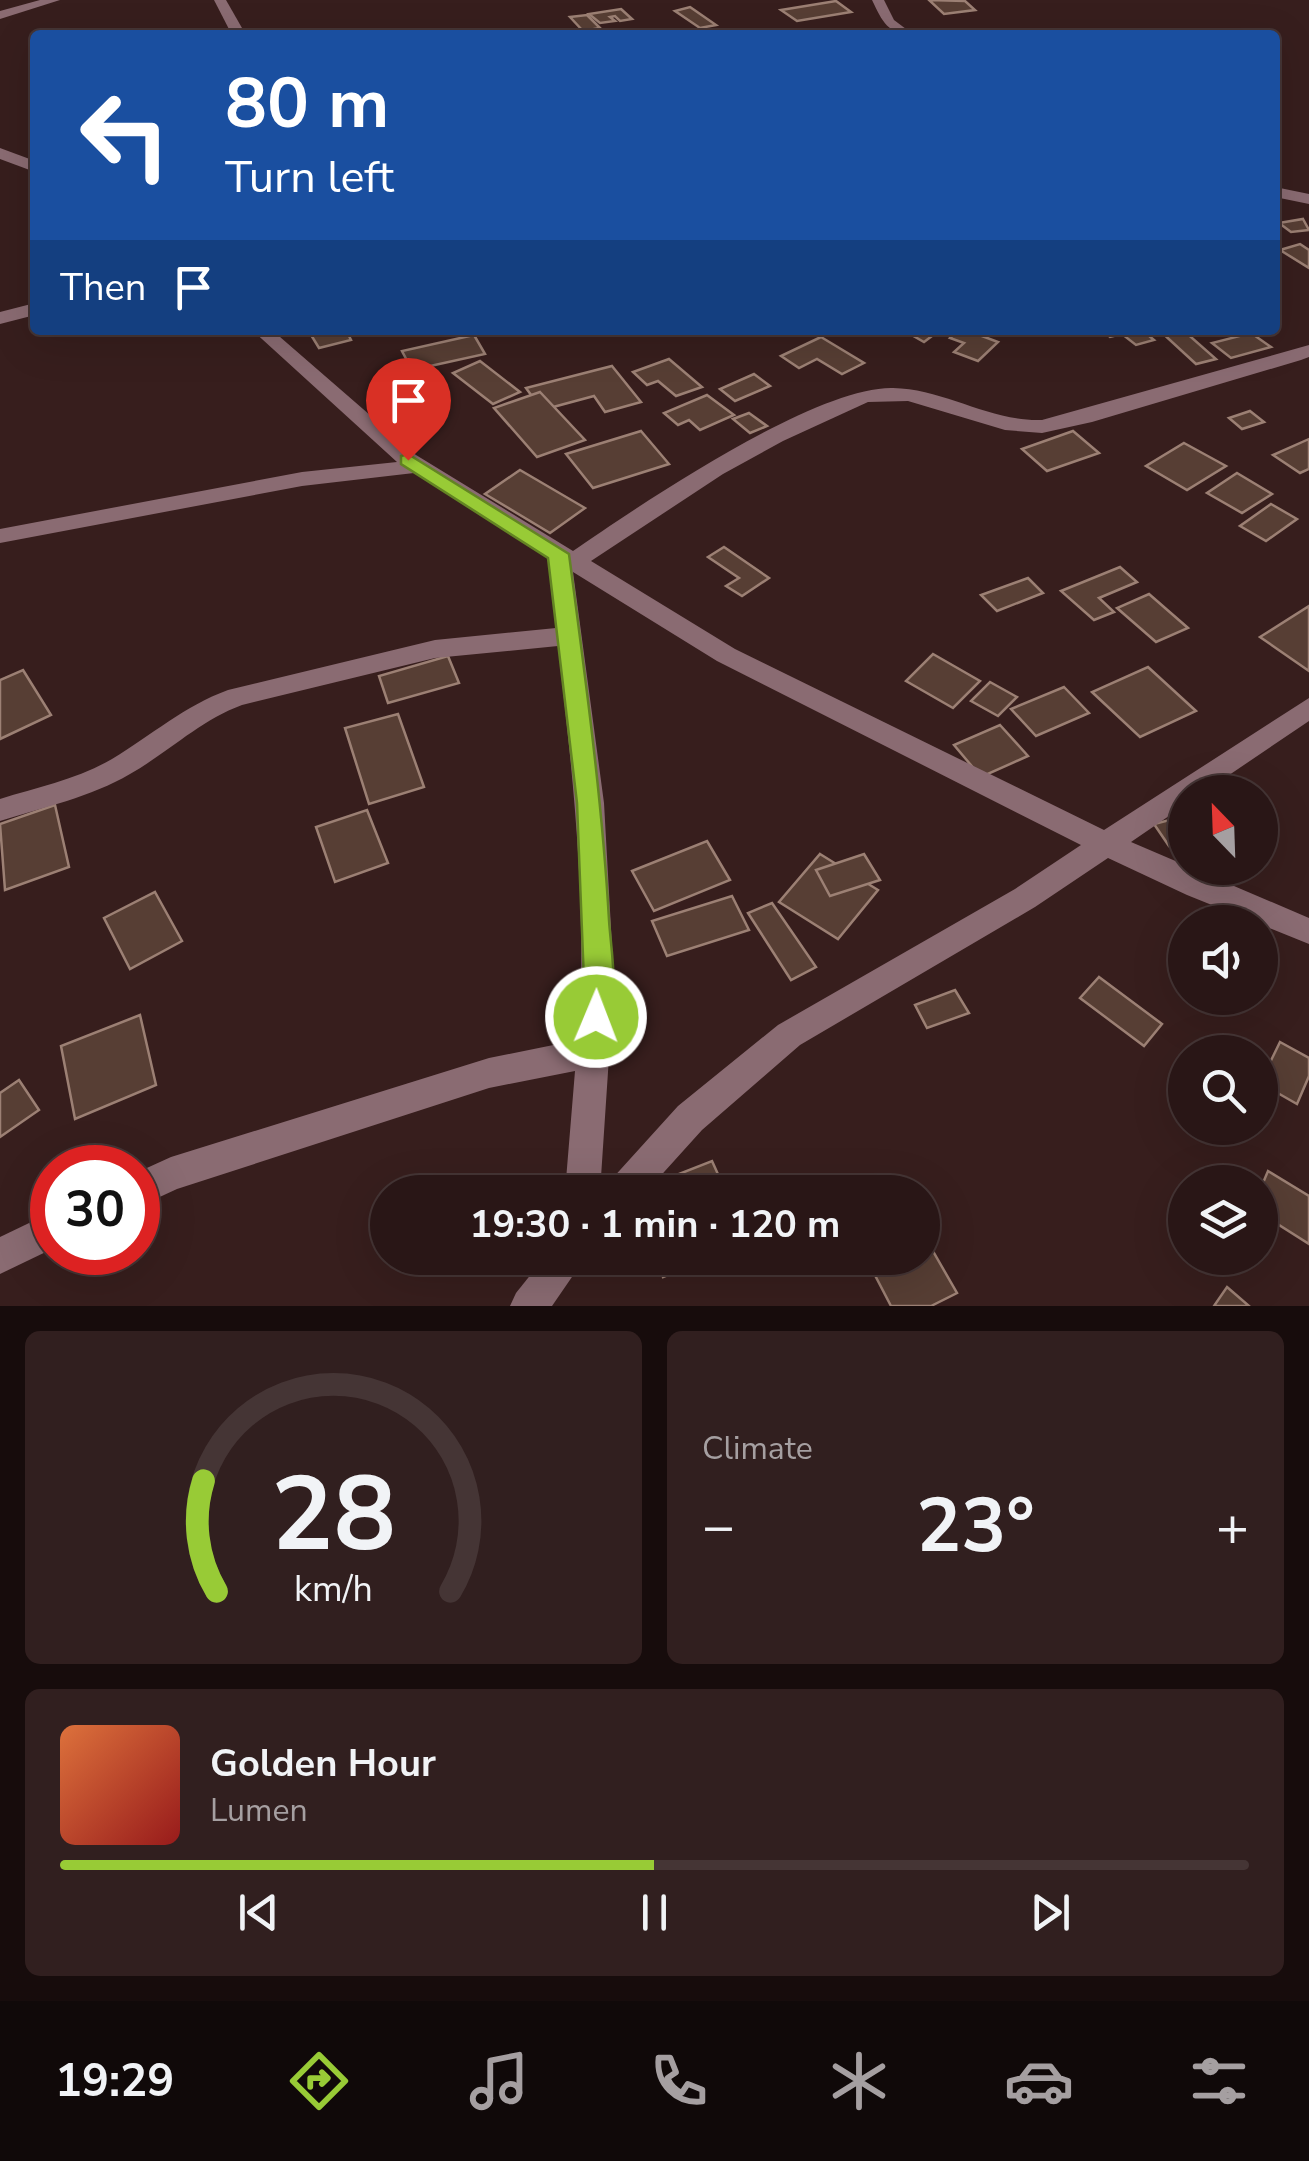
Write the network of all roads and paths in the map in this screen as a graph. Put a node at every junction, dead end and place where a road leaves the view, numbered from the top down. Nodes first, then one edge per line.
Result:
1 (54, 0) edge
2 (220, 0) edge
3 (878, 0) edge
4 (0, 15) edge
5 (236, 30) edge
6 (900, 30) edge
7 (0, 133) edge
8 (5, 155) edge
9 (30, 165) edge
10 (1280, 193) edge
11 (1309, 198) edge
12 (30, 310) edge
13 (0, 318) edge
14 (266, 335) edge
15 (1309, 351) edge
16 (417, 466) junction
17 (0, 536) edge
18 (565, 559) junction
19 (570, 636) junction
20 (1309, 708) edge
21 (0, 810) edge
22 (1108, 845) junction
23 (1309, 931) edge
24 (594, 1052) junction
25 (584, 1175) edge
26 (638, 1175) edge
27 (160, 1179) edge
28 (30, 1241) edge
29 (0, 1256) edge

1 - 4 street
2 - 5 street
3 - 6 street
7 - 8 street
8 - 9 street
10 - 11 street
12 - 13 street
14 - 16 street
15 - 18 street
16 - 17 street
16 - 18 street
18 - 19 street
18 - 22 street
19 - 21 street
19 - 24 street
20 - 22 street
22 - 23 street
22 - 26 street
24 - 25 street
24 - 27 street
28 - 29 street

